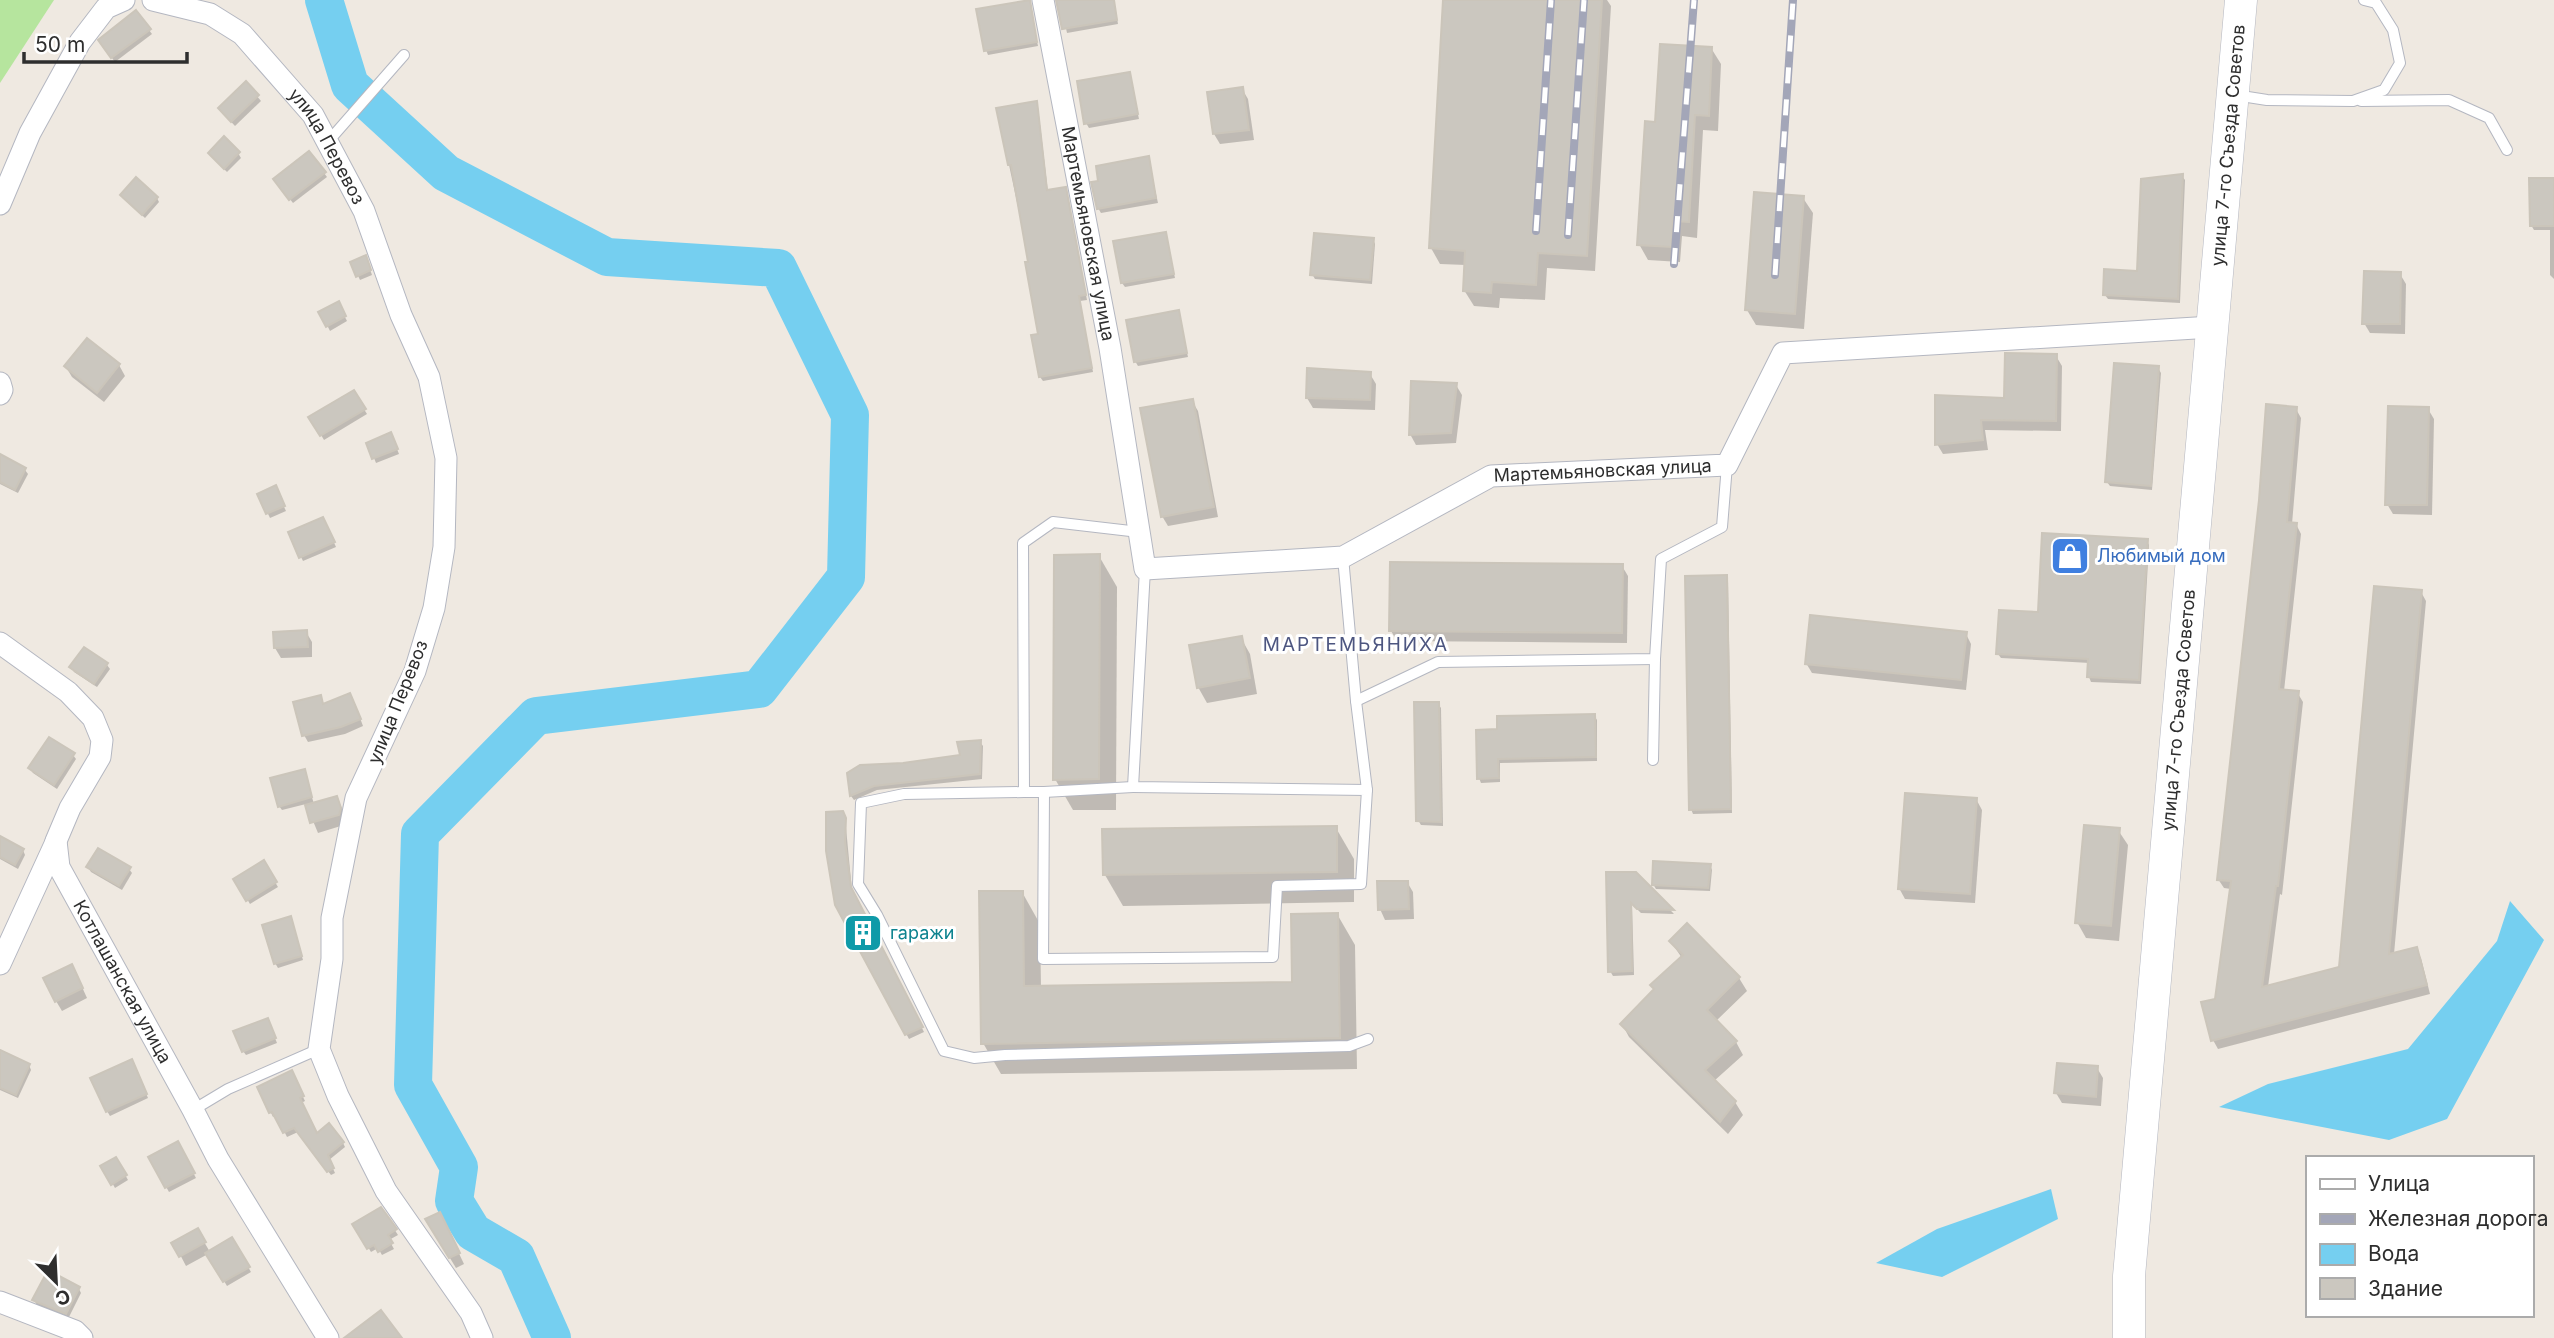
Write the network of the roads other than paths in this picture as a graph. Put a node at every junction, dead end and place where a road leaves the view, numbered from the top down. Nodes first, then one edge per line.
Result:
1 (124, 0) edge
2 (1043, 0) edge
3 (2241, 0) edge
4 (157, 1) edge
5 (2372, 1) edge
6 (404, 55) dead end
7 (2233, 95) junction
8 (2353, 101) junction
9 (332, 136) junction
10 (2507, 150) dead end
11 (0, 204) edge
12 (2212, 327) junction
13 (0, 383) edge
14 (0, 394) edge
15 (1727, 466) junction
16 (1139, 532) junction
17 (1343, 557) junction
18 (1145, 569) junction
19 (0, 643) edge
20 (1655, 659) junction
21 (1356, 701) junction
22 (1653, 760) dead end
23 (1133, 788) junction
24 (1367, 790) junction
25 (1024, 792) junction
26 (1044, 792) junction
27 (56, 841) junction
28 (0, 964) edge
29 (1368, 1039) dead end
30 (319, 1049) junction
31 (193, 1110) junction
32 (0, 1303) edge
33 (82, 1338) edge
34 (328, 1338) edge
35 (482, 1338) edge
36 (2129, 1338) edge

1 - 11 street
2 - 16 street, Мартемьяновская улица
3 - 7 street, улица 7-го Съезда Советов
4 - 9 street, улица Перевоз
5 - 8 lane
6 - 9 lane
7 - 8 lane
7 - 12 street, улица 7-го Съезда Советов
8 - 10 lane
9 - 30 street, улица Перевоз
12 - 15 street, Мартемьяновская улица
12 - 36 street, улица 7-го Съезда Советов
13 - 14 street
15 - 17 street, Мартемьяновская улица
15 - 20 lane
16 - 18 street, Мартемьяновская улица
16 - 25 lane
17 - 18 street, Мартемьяновская улица
17 - 21 lane
18 - 23 lane
19 - 27 street
20 - 21 lane
20 - 22 lane
21 - 24 lane
23 - 24 lane
23 - 26 lane
24 - 26 lane
25 - 26 lane
25 - 29 lane
27 - 28 street
27 - 31 street, Котлашанская улица
30 - 31 lane
30 - 35 street, улица Перевоз
31 - 34 street, Котлашанская улица
32 - 33 street

